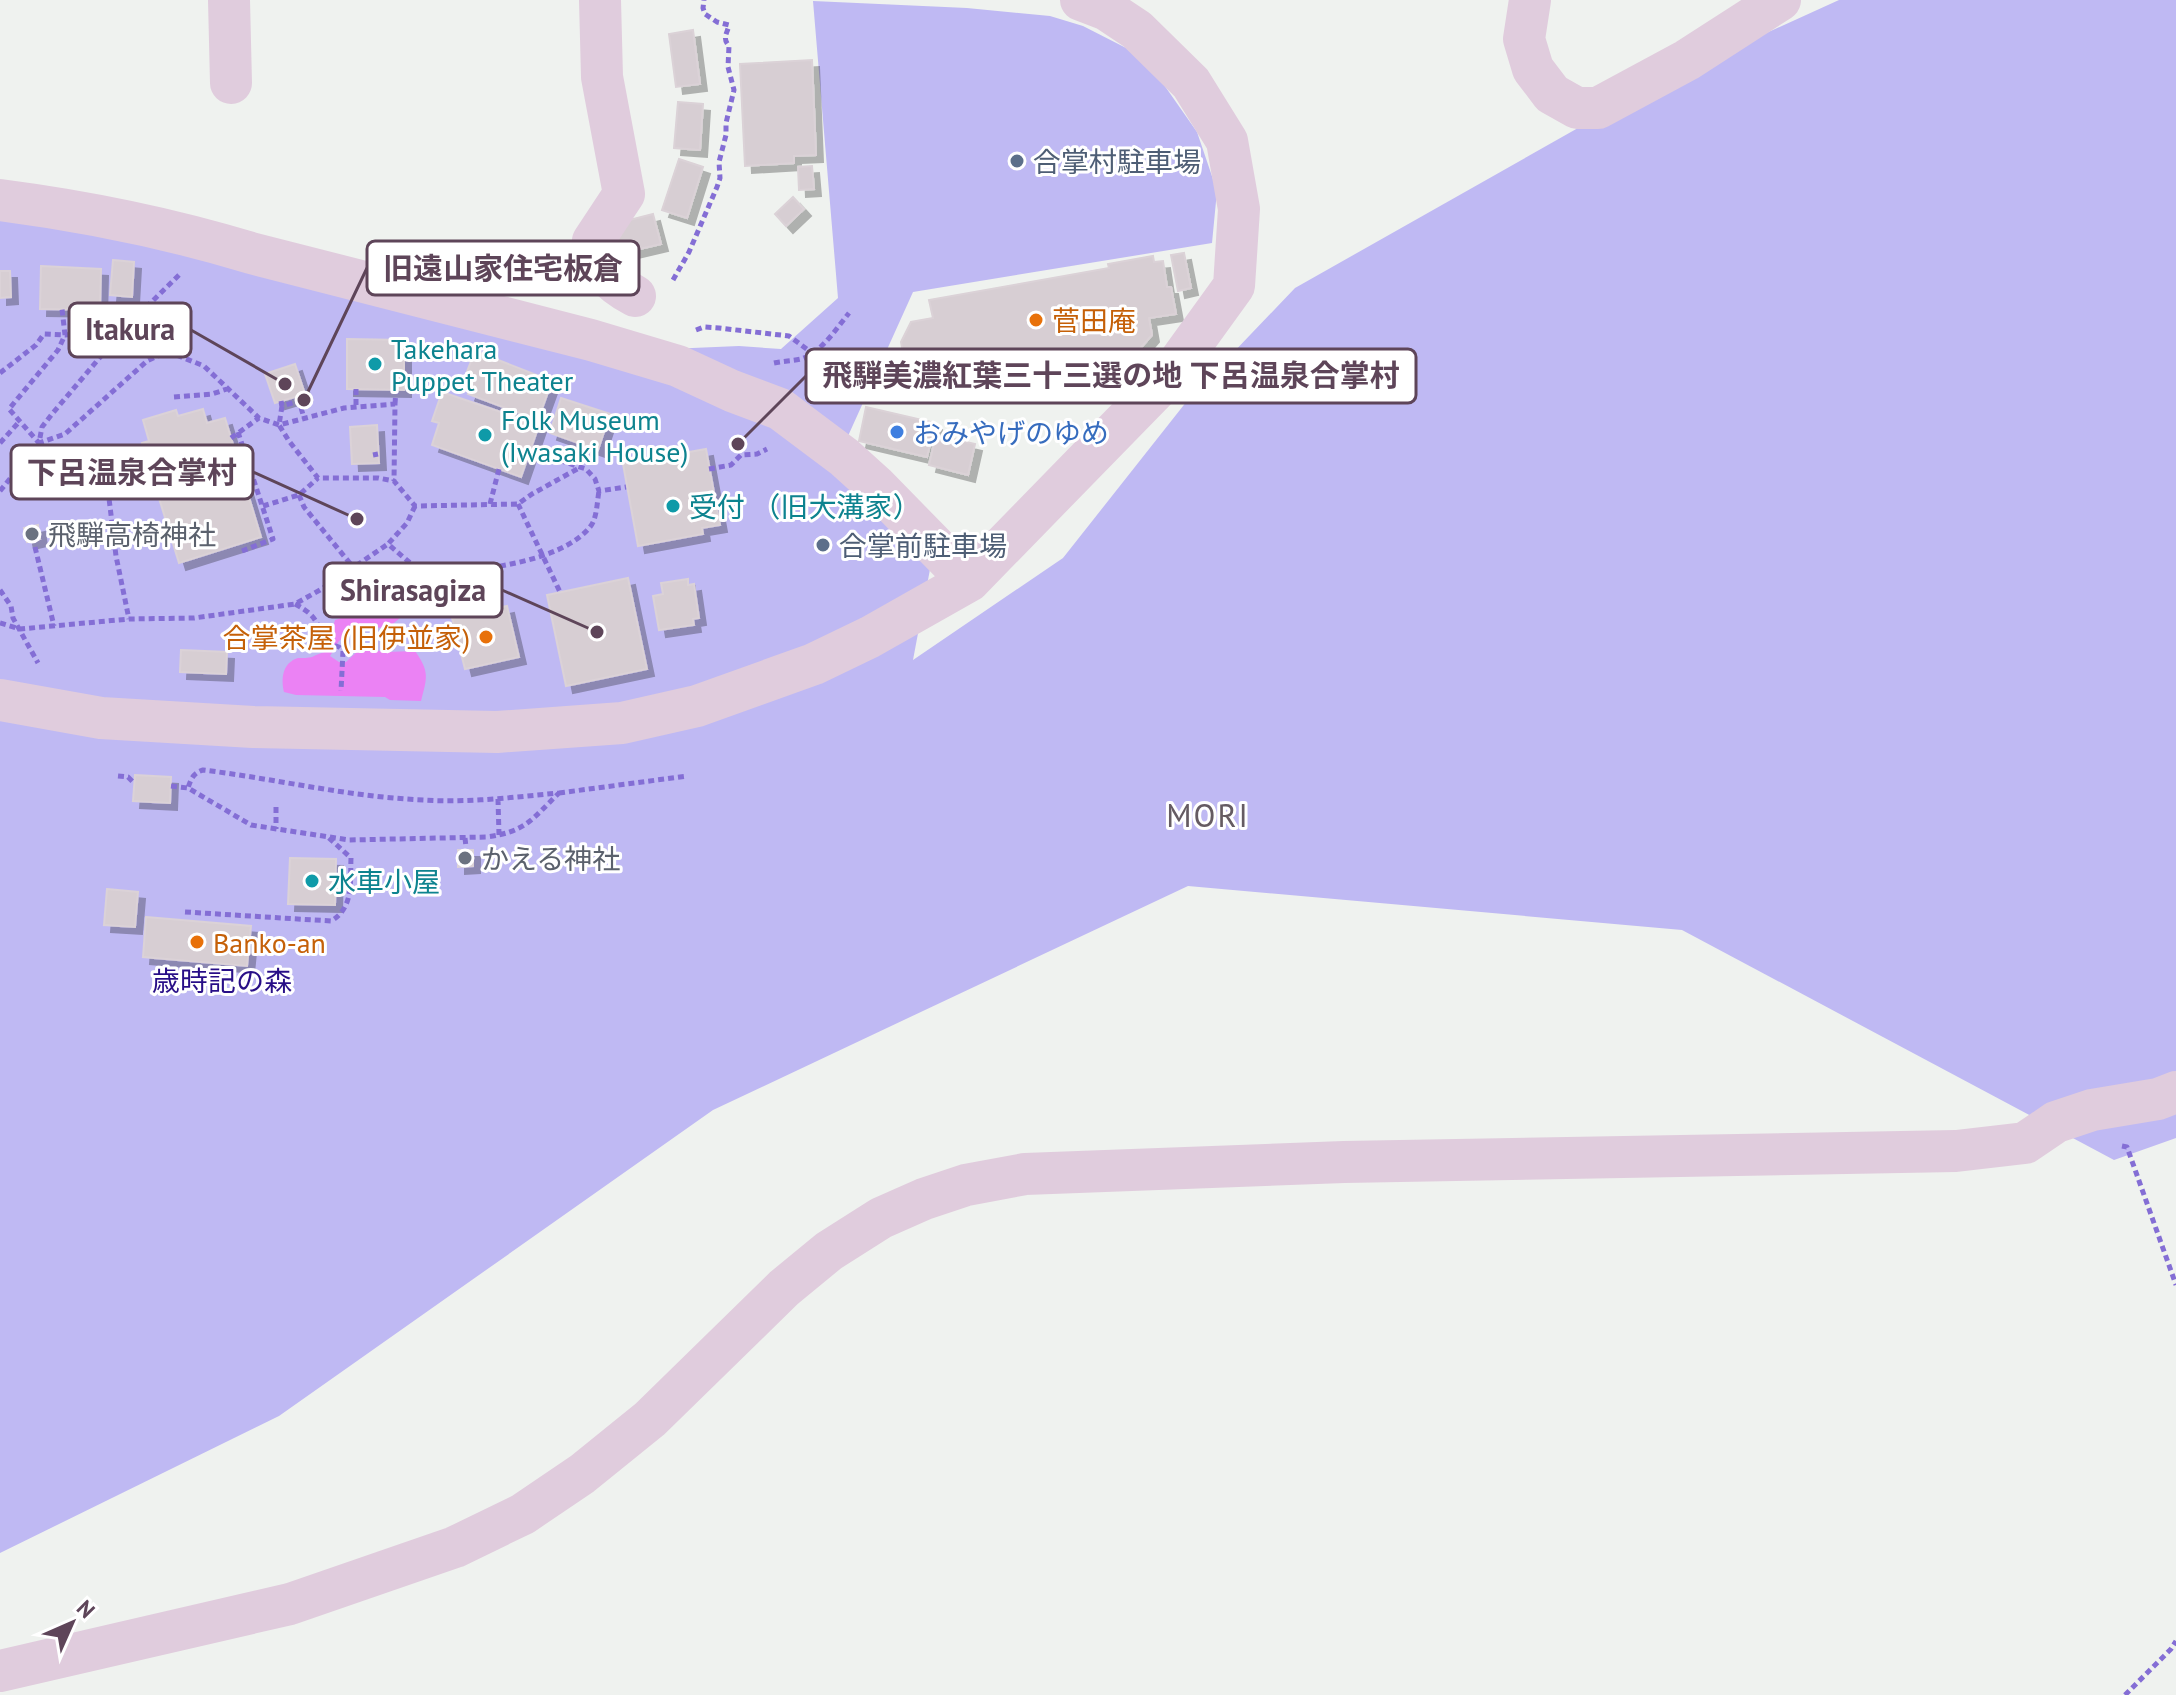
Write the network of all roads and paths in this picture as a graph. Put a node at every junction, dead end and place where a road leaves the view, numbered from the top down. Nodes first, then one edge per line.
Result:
1 (229, 0) edge
2 (600, 0) edge
3 (704, 0) edge
4 (1081, 0) edge
5 (1530, 0) edge
6 (1780, 0) edge
7 (231, 83) dead end
8 (0, 200) edge
9 (691, 246) dead end
10 (191, 272) dead end
11 (635, 296) dead end
12 (62, 309) dead end
13 (849, 313) dead end
14 (65, 335) junction
15 (118, 336) junction
16 (812, 353) dead end
17 (0, 373) edge
18 (227, 389) junction
19 (356, 389) dead end
20 (396, 390) dead end
21 (174, 397) dead end
22 (395, 404) junction
23 (356, 407) junction
24 (259, 418) junction
25 (304, 418) junction
26 (19, 422) junction
27 (279, 425) junction
28 (238, 432) junction
29 (231, 438) dead end
30 (0, 443) edge
31 (39, 443) junction
32 (531, 451) dead end
33 (757, 454) dead end
34 (579, 468) junction
35 (499, 469) dead end
36 (709, 469) dead end
37 (318, 478) junction
38 (394, 481) junction
39 (626, 487) dead end
40 (108, 490) dead end
41 (0, 491) edge
42 (599, 491) junction
43 (299, 495) junction
44 (490, 504) junction
45 (518, 504) junction
46 (263, 506) junction
47 (415, 506) junction
48 (388, 544) junction
49 (35, 547) dead end
50 (242, 551) dead end
51 (543, 557) junction
52 (353, 567) junction
53 (969, 581) junction
54 (0, 590) edge
55 (560, 592) dead end
56 (295, 604) junction
57 (129, 619) junction
58 (0, 623) edge
59 (54, 626) junction
60 (20, 629) junction
61 (38, 663) dead end
62 (340, 698) dead end
63 (0, 700) edge
64 (118, 776) dead end
65 (687, 776) dead end
66 (134, 783) dead end
67 (171, 786) dead end
68 (188, 788) junction
69 (559, 793) junction
70 (498, 799) junction
71 (276, 807) dead end
72 (276, 829) junction
73 (499, 835) junction
74 (327, 837) junction
75 (465, 838) junction
76 (466, 847) dead end
77 (185, 912) dead end
78 (2176, 1092) edge
79 (2112, 1146) dead end
80 (2176, 1285) edge
81 (2176, 1641) edge
82 (0, 1671) edge
83 (2125, 1695) edge

1 - 7 street
2 - 11 street
3 - 9 path
4 - 53 street
5 - 6 street
8 - 53 street
10 - 15 path
12 - 14 path
13 - 16 path
14 - 15 path
14 - 17 path
14 - 26 path
15 - 31 path
18 - 21 path
18 - 24 path
18 - 31 path
19 - 23 path
20 - 22 path
22 - 23 path
22 - 38 path
23 - 25 path
24 - 27 path
24 - 28 path
25 - 27 path
25 - 27 path
26 - 30 path
26 - 31 path
27 - 37 path
28 - 29 path
28 - 46 path
31 - 41 path
32 - 34 path
33 - 36 path
34 - 42 path
34 - 45 path
35 - 44 path
37 - 38 path
37 - 43 path
38 - 47 path
39 - 42 path
40 - 57 path
42 - 51 path
43 - 46 path
43 - 52 path
44 - 45 path
44 - 47 path
45 - 51 path
46 - 50 path
47 - 48 path
48 - 51 path
48 - 52 path
49 - 59 path
51 - 55 path
52 - 56 path
53 - 63 street
54 - 60 path
56 - 57 path
56 - 62 path
57 - 59 path
58 - 60 path
59 - 60 path
60 - 61 path
64 - 66 path
65 - 69 path
67 - 68 path
68 - 70 path
68 - 72 path
69 - 70 path
69 - 73 path
70 - 73 path
71 - 72 path
72 - 74 path
73 - 75 path
74 - 75 path
74 - 77 path
75 - 76 path
78 - 82 street
79 - 80 path
81 - 83 path

